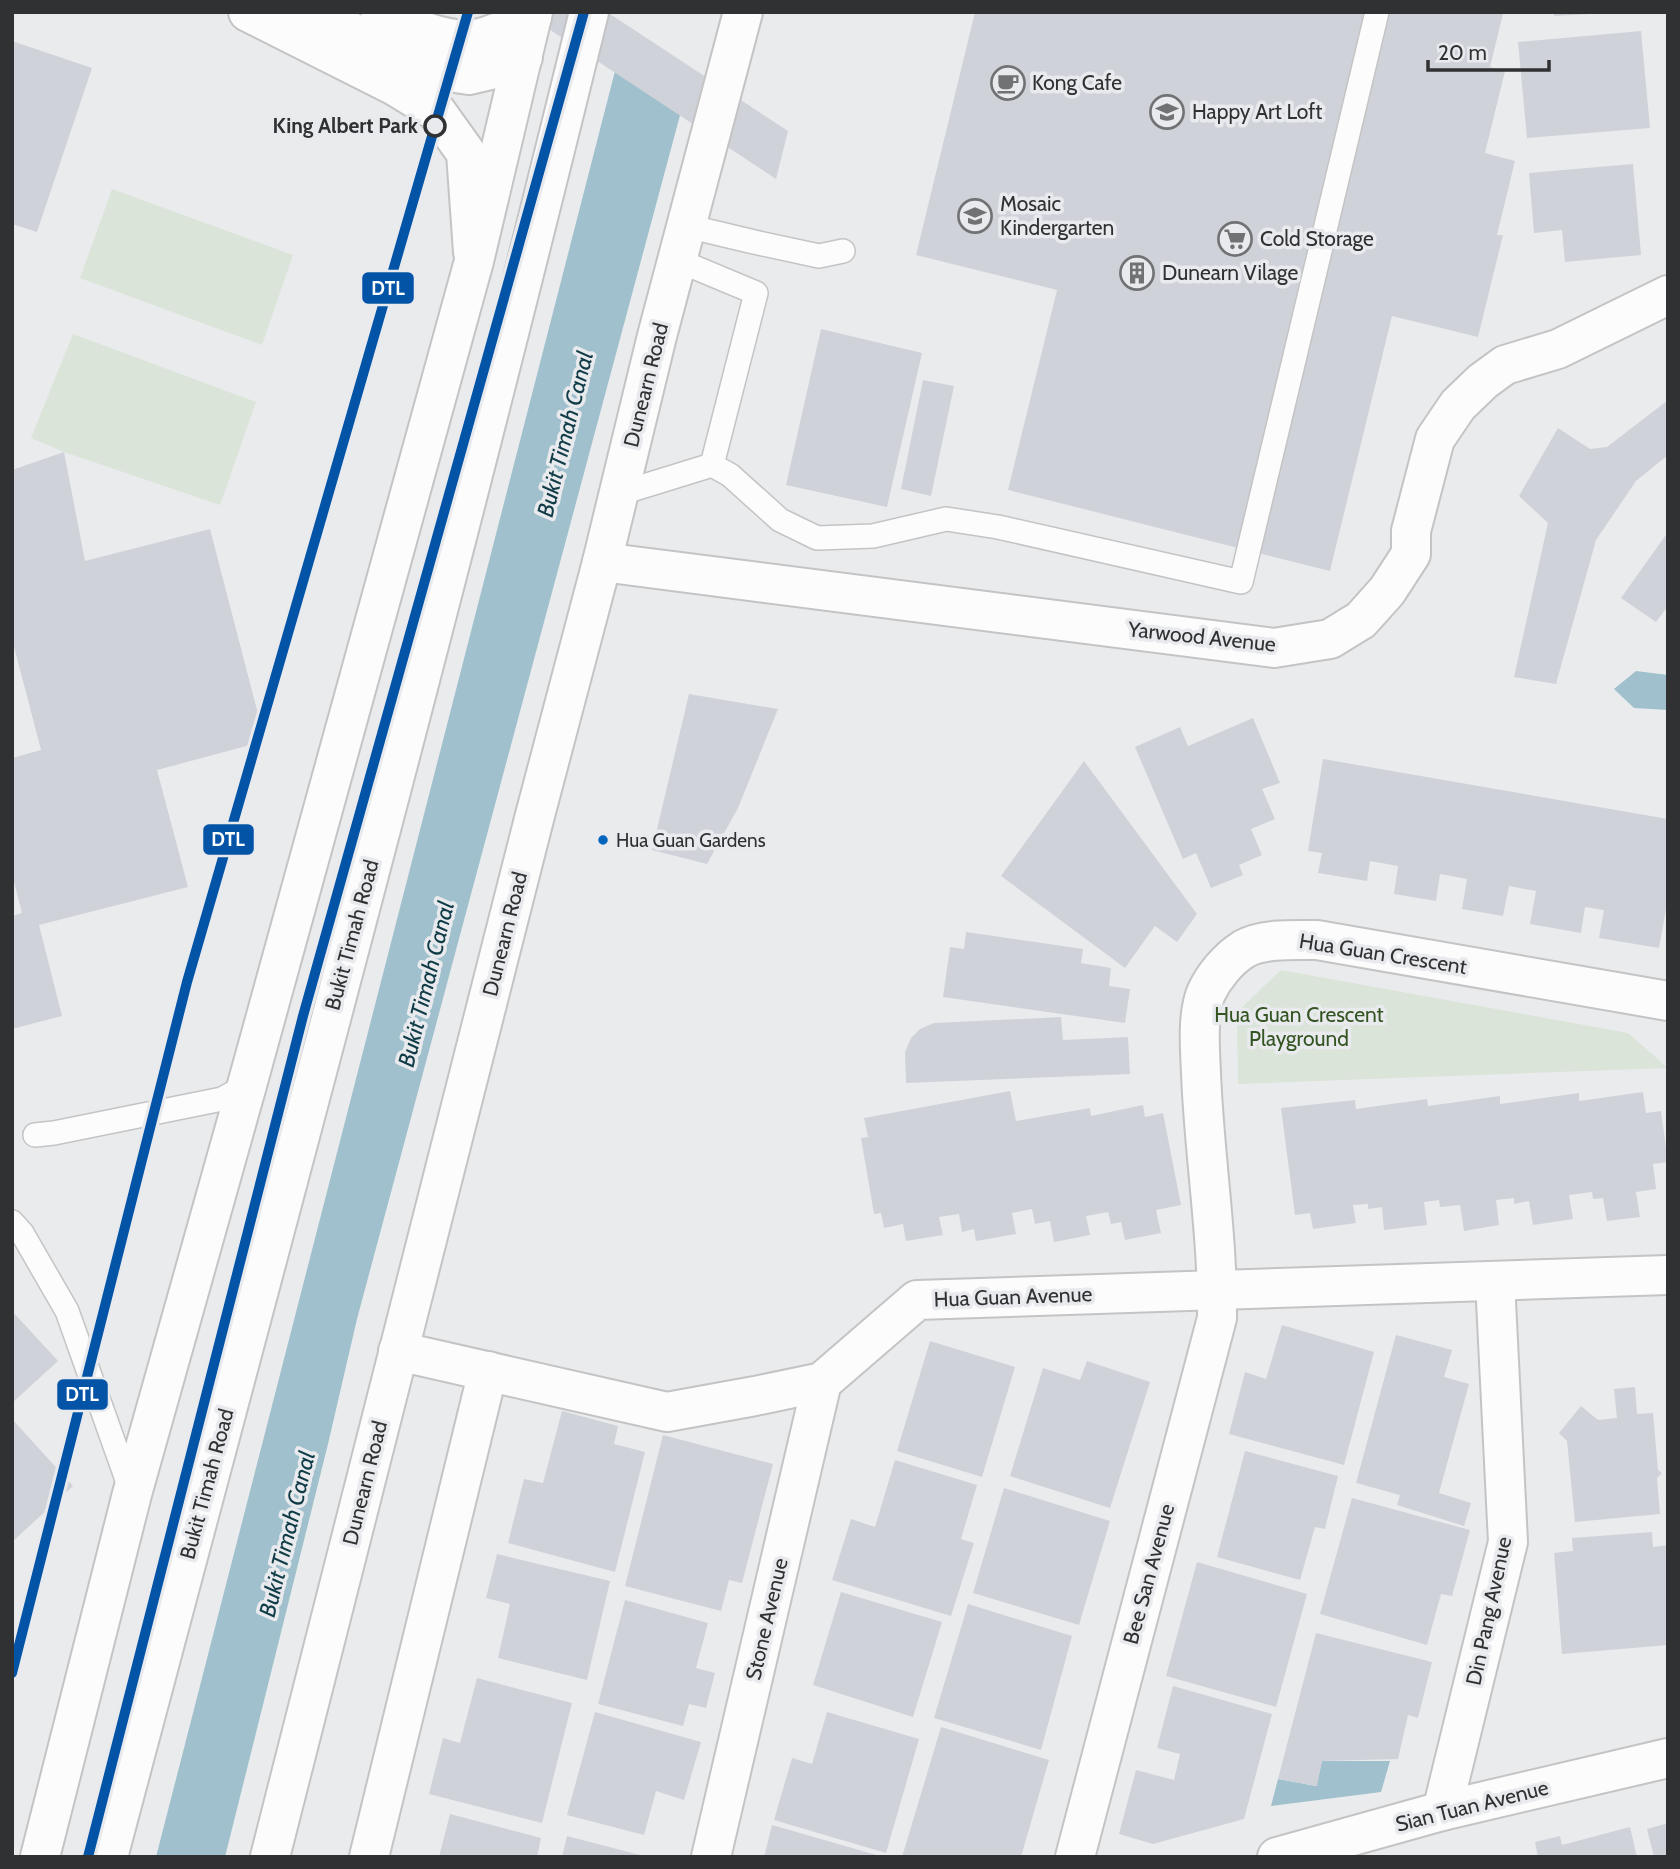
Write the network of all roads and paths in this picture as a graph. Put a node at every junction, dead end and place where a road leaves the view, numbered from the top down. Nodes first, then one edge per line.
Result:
1 (248, 12) edge
2 (311, 12) edge
3 (380, 12) edge
4 (589, 12) edge
5 (743, 12) edge
6 (1377, 12) edge
7 (532, 15) edge
8 (523, 57) junction
9 (682, 243) junction
10 (842, 251) dead end
11 (474, 261) junction
12 (1668, 295) edge
13 (712, 465) junction
14 (467, 494) junction
15 (618, 494) junction
16 (398, 536) junction
17 (602, 562) junction
18 (1668, 1001) edge
19 (247, 1085) junction
20 (34, 1135) dead end
21 (12, 1222) edge
22 (1668, 1275) edge
23 (1495, 1281) junction
24 (1217, 1291) junction
25 (398, 1351) junction
26 (488, 1371) junction
27 (822, 1382) junction
28 (132, 1494) junction
29 (1668, 1758) edge
30 (1443, 1811) junction
31 (40, 1857) edge
32 (108, 1857) edge
33 (270, 1857) edge
34 (369, 1857) edge
35 (711, 1857) edge
36 (1075, 1857) edge
37 (1277, 1857) edge

1 - 11 main road
2 - 8 main road
3 - 7 main road
4 - 14 main road, Bukit Timah Road
5 - 9 main road, Dunearn Road
6 - 13 lane
7 - 8 main road
8 - 11 main road
9 - 10 lane
9 - 13 lane
9 - 15 main road, Dunearn Road
11 - 16 main road
12 - 17 main road, Yarwood Avenue
13 - 15 lane
14 - 16 main road
14 - 32 main road, Bukit Timah Road
15 - 17 main road, Dunearn Road
16 - 19 main road
17 - 25 main road, Dunearn Road
18 - 24 main road, Hua Guan Crescent
19 - 20 lane
19 - 28 main road
21 - 28 lane
22 - 23 main road, Hua Guan Avenue
23 - 24 main road, Hua Guan Avenue
23 - 30 main road, Din Pang Avenue
24 - 27 main road, Hua Guan Avenue
24 - 36 main road, Bee San Avenue
25 - 26 main road, Hua Guan Avenue
25 - 33 main road, Dunearn Road
26 - 27 main road, Hua Guan Avenue
26 - 34 main road
27 - 35 main road, Stone Avenue
28 - 31 main road
29 - 30 main road, Sian Tuan Avenue
30 - 37 main road, Sian Tuan Avenue

